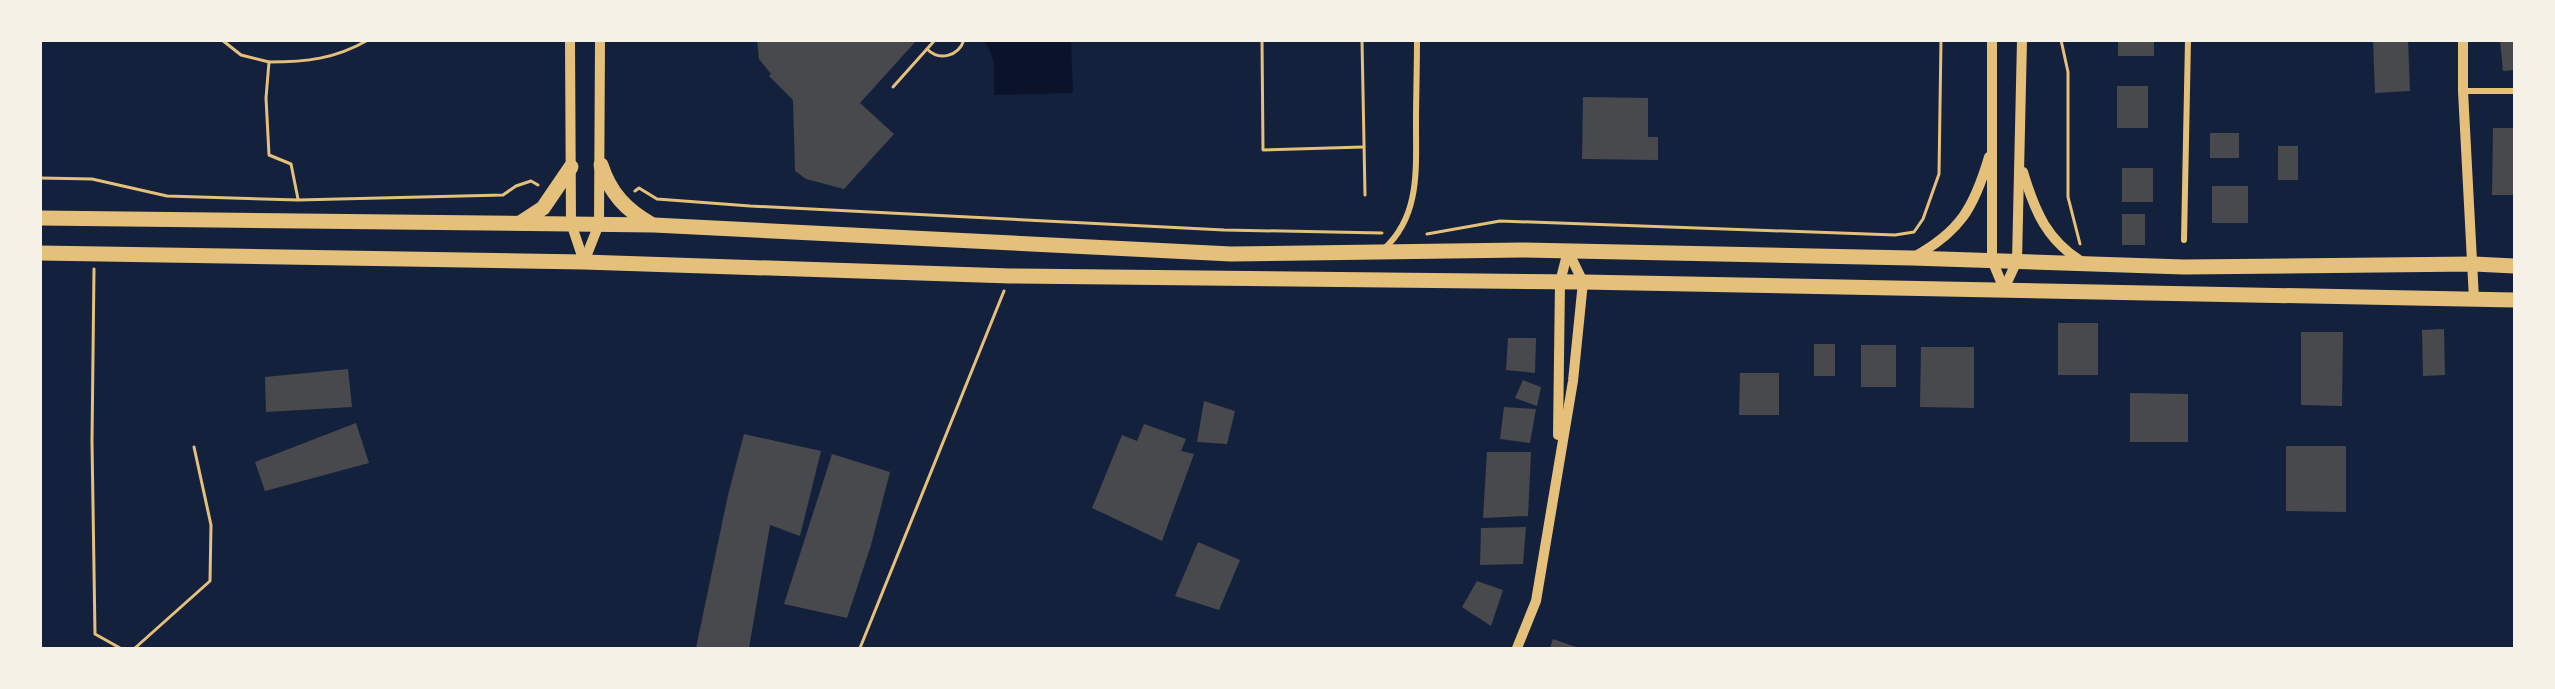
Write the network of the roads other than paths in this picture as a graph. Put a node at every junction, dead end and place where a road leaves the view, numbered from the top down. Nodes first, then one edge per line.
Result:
1 (570, 40) edge
2 (600, 40) edge
3 (1417, 40) edge
4 (1992, 40) edge
5 (2022, 40) edge
6 (2188, 40) edge
7 (2463, 40) edge
8 (2463, 91) junction
9 (2514, 91) edge
10 (1993, 142) junction
11 (2019, 162) junction
12 (601, 165) junction
13 (571, 167) junction
14 (40, 218) edge
15 (520, 223) junction
16 (571, 224) junction
17 (599, 224) junction
18 (654, 225) junction
19 (2184, 240) dead end
20 (1568, 251) junction
21 (40, 253) edge
22 (1379, 253) junction
23 (1912, 258) junction
24 (1992, 260) junction
25 (2017, 261) junction
26 (584, 262) junction
27 (2084, 263) junction
28 (2474, 264) junction
29 (2514, 266) edge
30 (1560, 282) junction
31 (1582, 282) junction
32 (2004, 290) junction
33 (2474, 299) junction
34 (2514, 300) edge
35 (1558, 459) junction
36 (1517, 648) edge

1 - 13 street
2 - 12 street
3 - 22 street
4 - 10 street
5 - 11 street
6 - 19 street
7 - 8 street
8 - 9 street
8 - 28 street
10 - 23 street
10 - 24 street
11 - 25 street
11 - 27 street
12 - 17 street
12 - 18 main road
13 - 15 main road
13 - 16 street
14 - 15 main road
15 - 16 main road
16 - 17 main road
16 - 26 street
17 - 18 main road
17 - 26 street
18 - 22 main road
20 - 22 main road
20 - 23 main road
20 - 30 street
20 - 31 street
21 - 26 main road
23 - 24 main road
24 - 25 main road
24 - 32 street
25 - 27 main road
25 - 32 street
26 - 30 main road
27 - 28 main road
28 - 29 main road
28 - 33 street
30 - 31 main road
30 - 35 street
31 - 32 main road
31 - 35 street
32 - 33 main road
33 - 34 main road
35 - 36 street

